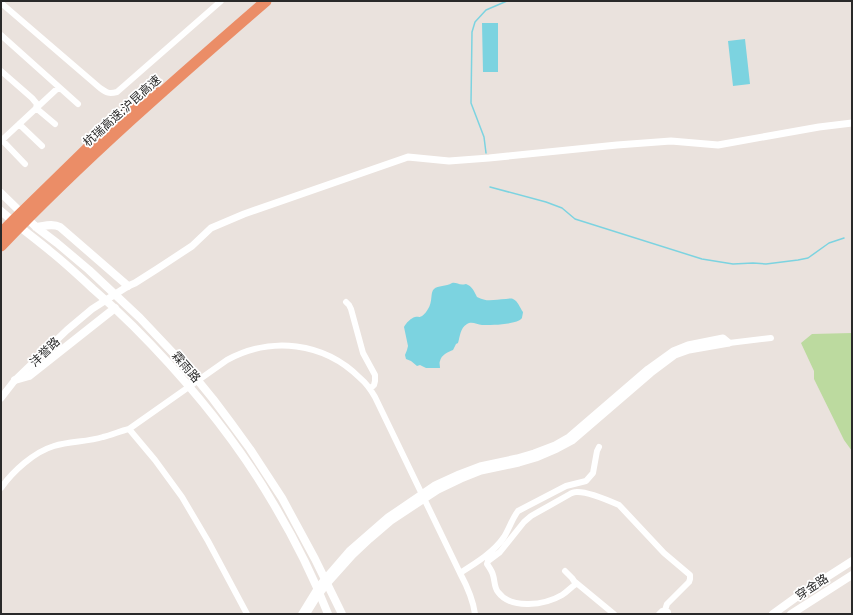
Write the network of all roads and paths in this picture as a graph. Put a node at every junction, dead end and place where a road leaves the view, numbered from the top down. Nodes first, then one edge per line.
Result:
1 (221, 1) edge
2 (256, 1) edge
3 (266, 1) edge
4 (1, 3) edge
5 (1, 36) edge
6 (1, 70) edge
7 (59, 87) junction
8 (78, 104) dead end
9 (36, 108) junction
10 (852, 123) edge
11 (19, 124) junction
12 (55, 124) dead end
13 (2, 141) edge
14 (42, 146) dead end
15 (25, 164) dead end
16 (1, 193) edge
17 (37, 203) junction
18 (1, 211) edge
19 (36, 227) junction
20 (3, 238) edge
21 (126, 287) junction
22 (346, 302) dead end
23 (115, 308) junction
24 (770, 338) dead end
25 (729, 344) joint
26 (16, 380) junction
27 (370, 389) junction
28 (1, 398) edge
29 (129, 428) junction
30 (599, 447) dead end
31 (1, 488) edge
32 (423, 496) junction
33 (852, 561) edge
34 (565, 571) dead end
35 (460, 573) junction
36 (852, 575) edge
37 (326, 581) junction
38 (576, 584) junction
39 (319, 591) junction
40 (667, 612) edge
41 (794, 613) edge
42 (247, 614) edge
43 (301, 614) edge
44 (307, 614) edge
45 (328, 614) edge
46 (342, 614) edge
47 (475, 614) edge
48 (614, 614) edge
49 (659, 614) edge
50 (773, 614) edge

1 - 4 street
2 - 17 highway, 杭瑞高速;沪昆高速
3 - 17 highway, 杭瑞高速;沪昆高速
5 - 7 street
6 - 9 street
7 - 8 street
7 - 9 street
9 - 11 street
9 - 12 street
10 - 21 street, 沣誉路
11 - 13 street
11 - 14 street
13 - 15 street
16 - 19 main road, 霖雨路
17 - 20 highway, 杭瑞高速;沪昆高速
18 - 23 main road, 霖雨路
19 - 21 main road
19 - 37 main road, 霖雨路
21 - 26 street, 沣誉路
22 - 27 street
23 - 26 main road
23 - 39 main road, 霖雨路
24 - 25 street
25 - 32 street
26 - 28 street, 沣誉路
27 - 29 street
27 - 32 street
29 - 31 street
29 - 42 street
30 - 35 street
32 - 35 street
32 - 37 street
33 - 50 main road, 穿金路
34 - 38 street
35 - 47 street
36 - 41 main road, 穿金路
37 - 39 street
37 - 46 main road, 霖雨路
38 - 40 street
38 - 48 street
39 - 43 street
39 - 44 street
39 - 45 main road, 霖雨路
40 - 49 street

